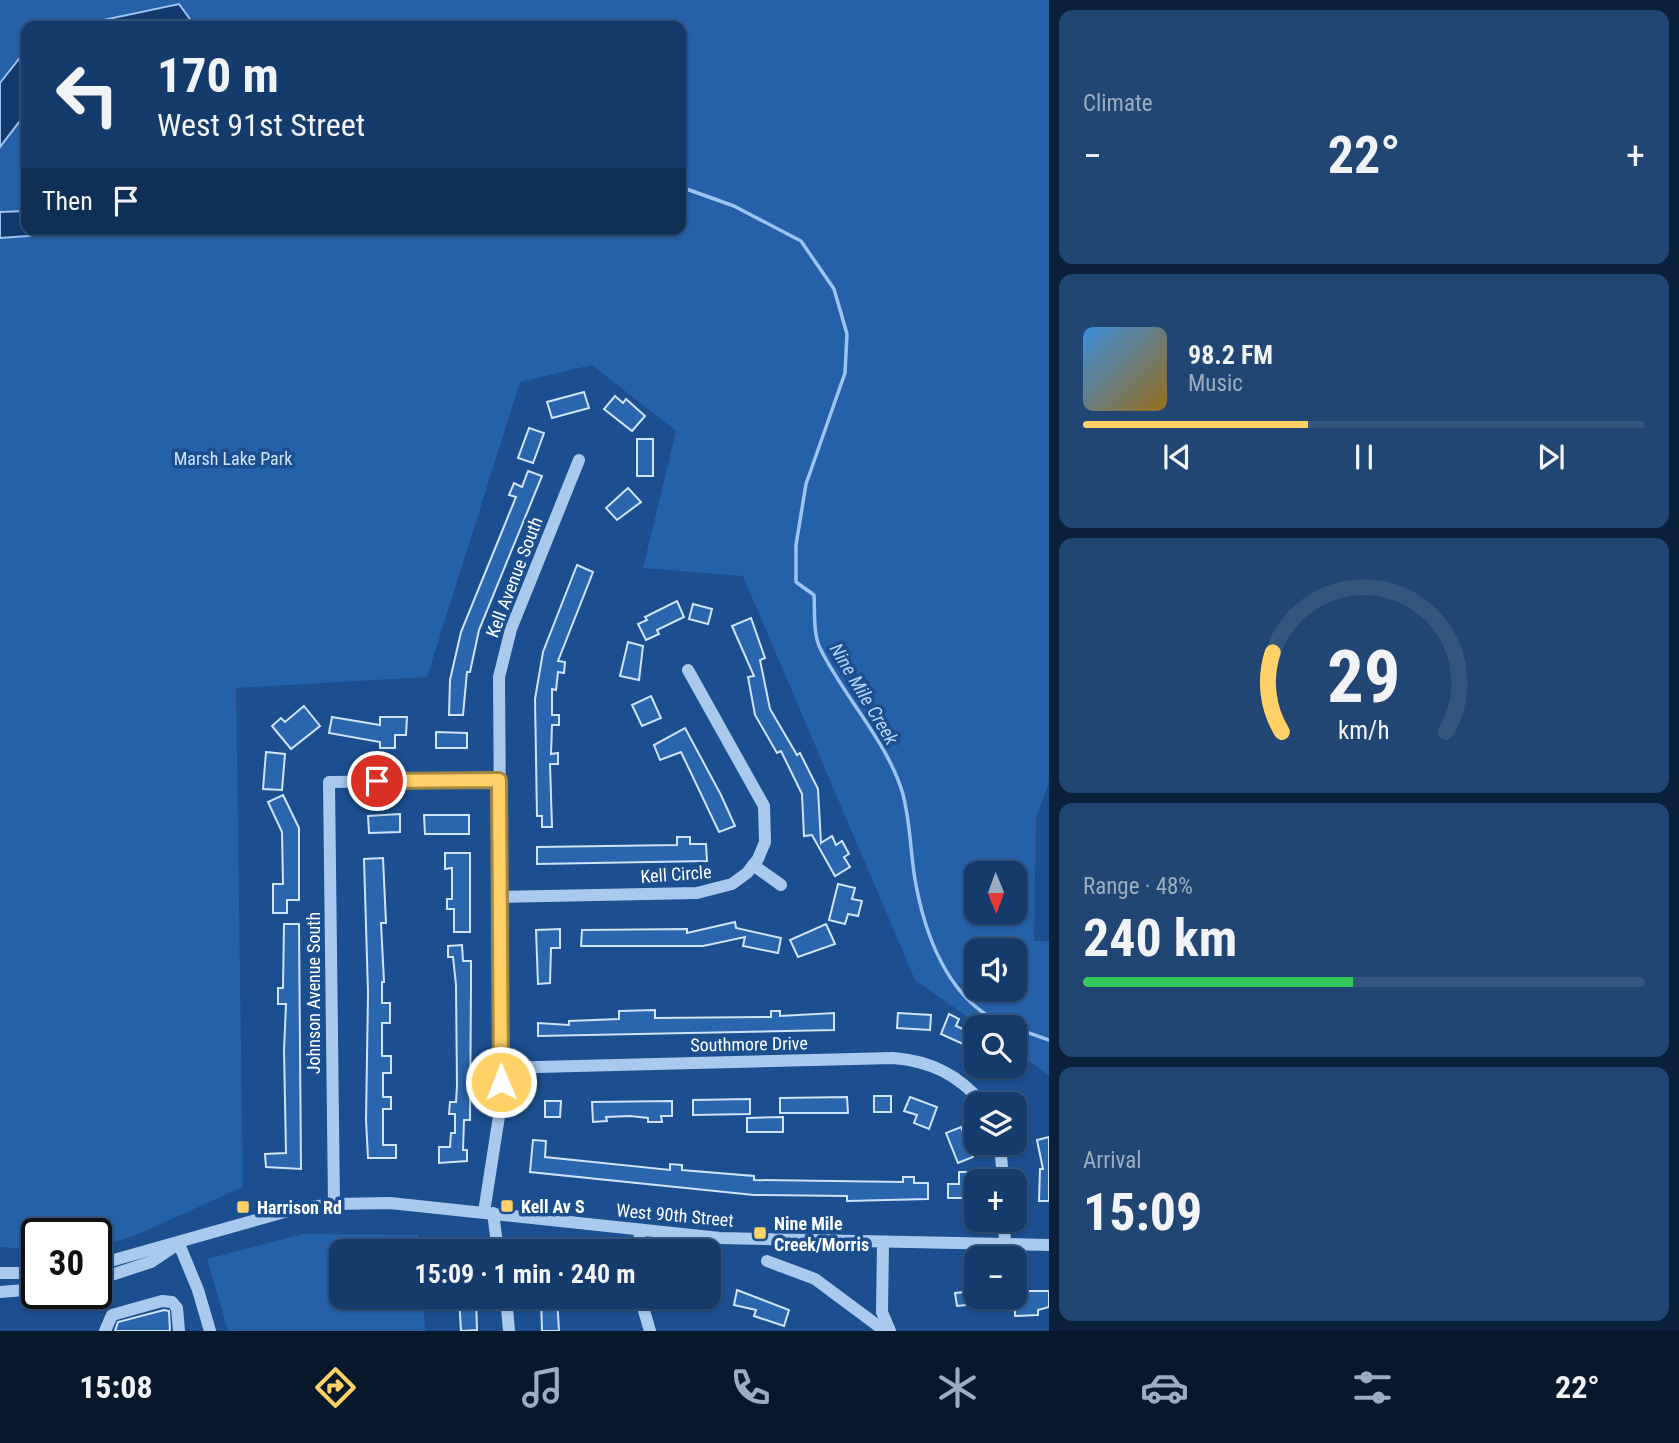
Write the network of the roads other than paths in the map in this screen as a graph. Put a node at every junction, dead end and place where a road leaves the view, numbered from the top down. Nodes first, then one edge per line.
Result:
1 (579, 460) dead end
2 (688, 670) dead end
3 (499, 780) junction
4 (753, 865) junction
5 (780, 885) dead end
6 (500, 897) junction
7 (501, 1068) junction
8 (972, 1092) edge
9 (334, 1204) junction
10 (488, 1213) junction
11 (640, 1230) junction
12 (1004, 1232) edge
13 (495, 1239) edge
14 (640, 1239) edge
15 (883, 1243) junction
16 (178, 1244) junction
17 (1004, 1245) junction
18 (1049, 1245) edge
19 (112, 1261) edge
20 (768, 1261) dead end
21 (0, 1273) edge
22 (21, 1273) edge
23 (112, 1275) edge
24 (21, 1291) edge
25 (0, 1292) edge
26 (507, 1309) edge
27 (644, 1309) edge
28 (105, 1331) edge
29 (179, 1331) edge
30 (210, 1331) edge
31 (509, 1331) edge
32 (650, 1331) edge
33 (887, 1331) edge

1 - 3 street, Kell Avenue South
2 - 4 street
3 - 6 street, Kell Avenue South
3 - 9 street, Johnson Avenue South
4 - 5 street
4 - 6 street, Kell Circle
6 - 7 street, Kell Avenue South
7 - 8 street, Southmore Drive
7 - 10 street, Kell Avenue South
9 - 10 street, West 90th Street
9 - 16 street, West 90th Street
10 - 11 street, West 90th Street
10 - 13 street, Kell Avenue South
11 - 14 street
11 - 15 street, West 90th Street
12 - 17 street
15 - 17 street, West 90th Street
15 - 33 street
16 - 19 street, West 90th Street
16 - 23 street, West 90th Street
16 - 30 street
17 - 18 street, West 90th Street
20 - 33 street
21 - 22 street
24 - 25 street
26 - 31 street
27 - 32 street
28 - 29 street

